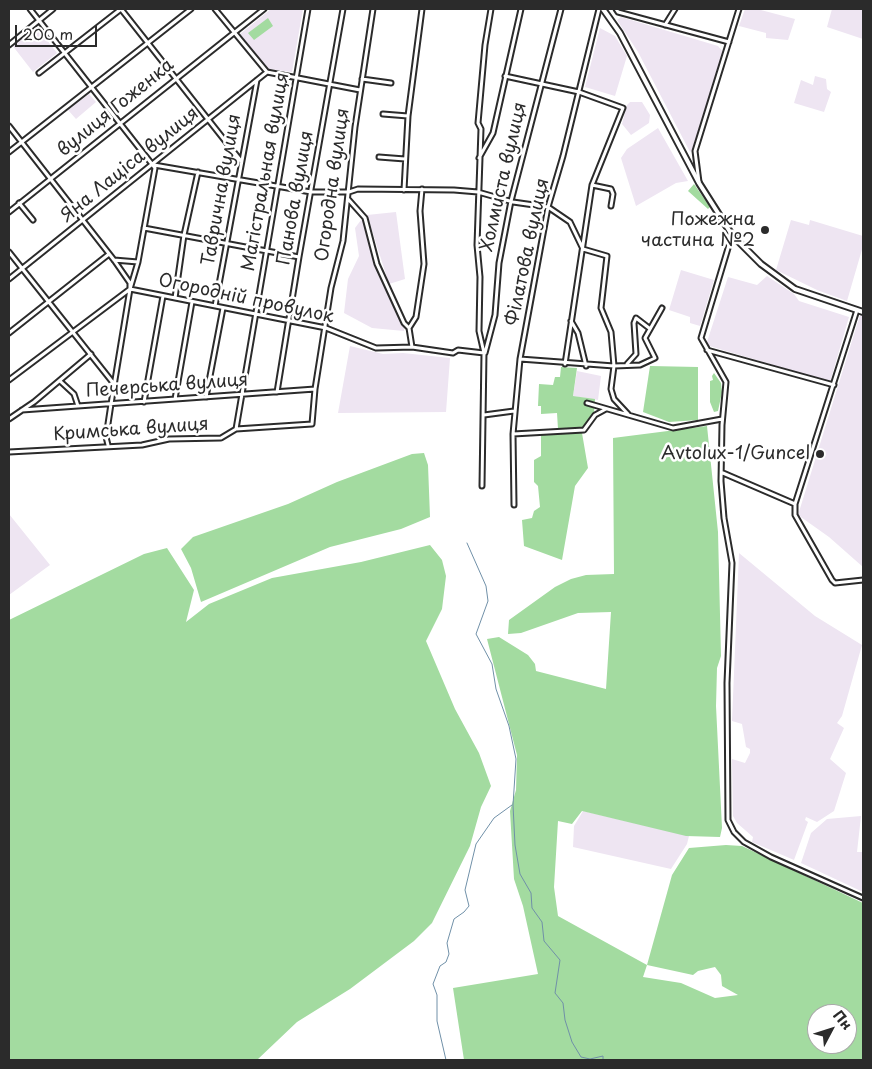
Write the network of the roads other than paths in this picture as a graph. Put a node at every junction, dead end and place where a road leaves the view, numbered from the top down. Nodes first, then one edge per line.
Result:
1 (30, 9) edge
2 (53, 9) edge
3 (121, 9) edge
4 (191, 9) edge
5 (215, 9) edge
6 (264, 9) edge
7 (308, 9) edge
8 (343, 9) edge
9 (373, 9) edge
10 (422, 9) edge
11 (491, 9) edge
12 (521, 9) edge
13 (561, 9) edge
14 (601, 9) edge
15 (610, 9) edge
16 (630, 9) edge
17 (675, 9) edge
18 (738, 9) edge
19 (617, 10) edge
20 (626, 14) junction
21 (38, 20) junction
22 (665, 25) junction
23 (234, 32) junction
24 (729, 42) junction
25 (146, 44) junction
26 (9, 45) edge
27 (64, 54) junction
28 (267, 72) junction
29 (39, 73) dead end
30 (506, 76) junction
31 (297, 77) junction
32 (175, 79) junction
33 (362, 79) junction
34 (257, 80) junction
35 (391, 83) dead end
36 (329, 84) junction
37 (540, 84) junction
38 (92, 87) junction
39 (360, 90) junction
40 (579, 92) junction
41 (384, 114) dead end
42 (408, 116) junction
43 (208, 121) junction
44 (120, 123) junction
45 (9, 126) edge
46 (22, 142) junction
47 (9, 152) edge
48 (379, 157) dead end
49 (405, 159) junction
50 (479, 159) junction
51 (241, 162) junction
52 (154, 165) junction
53 (198, 172) junction
54 (51, 178) junction
55 (238, 180) junction
56 (699, 183) junction
57 (592, 185) junction
58 (278, 187) junction
59 (422, 189) junction
60 (404, 190) junction
61 (311, 192) junction
62 (349, 192) junction
63 (478, 192) junction
64 (348, 198) junction
65 (511, 201) junction
66 (20, 203) junction
67 (548, 206) junction
68 (611, 206) dead end
69 (9, 212) edge
70 (33, 220) dead end
71 (83, 220) junction
72 (144, 228) junction
73 (732, 234) junction
74 (184, 235) junction
75 (226, 243) junction
76 (583, 249) junction
77 (266, 251) junction
78 (9, 252) edge
79 (109, 254) junction
80 (299, 257) junction
81 (114, 260) junction
82 (138, 262) junction
83 (22, 268) junction
84 (9, 279) edge
85 (130, 289) junction
86 (163, 296) junction
87 (175, 298) junction
88 (48, 302) junction
89 (192, 302) junction
90 (215, 306) junction
91 (223, 308) junction
92 (662, 308) dead end
93 (857, 310) junction
94 (863, 312) edge
95 (254, 313) junction
96 (289, 320) junction
97 (570, 321) junction
98 (326, 328) junction
99 (409, 328) junction
100 (649, 328) junction
101 (72, 330) junction
102 (9, 333) edge
103 (412, 347) junction
104 (706, 349) junction
105 (484, 353) junction
106 (91, 354) junction
107 (520, 359) junction
108 (565, 364) junction
109 (627, 364) junction
110 (586, 366) junction
111 (614, 366) junction
112 (9, 380) edge
113 (60, 380) junction
114 (114, 385) junction
115 (834, 385) junction
116 (315, 389) junction
117 (277, 392) junction
118 (240, 395) junction
119 (206, 397) junction
120 (175, 399) junction
121 (144, 402) junction
122 (110, 404) junction
123 (587, 404) dead end
124 (78, 406) junction
125 (607, 408) junction
126 (22, 410) junction
127 (514, 411) junction
128 (628, 414) junction
129 (484, 415) junction
130 (9, 419) edge
131 (722, 419) junction
132 (312, 424) joint
133 (236, 429) junction
134 (513, 434) junction
135 (108, 445) junction
136 (9, 452) edge
137 (722, 473) junction
138 (482, 486) dead end
139 (795, 504) junction
140 (514, 505) dead end
141 (863, 580) edge
142 (863, 898) edge

1 - 21 street
2 - 21 street
3 - 25 street
3 - 27 street
4 - 25 street
5 - 23 street
6 - 23 street, вулиця Гоженка
7 - 31 street, Магістральная вулиця
8 - 36 street, Панова вулиця
9 - 33 street, Огородна вулиця
10 - 42 street
11 - 50 street
12 - 30 street
13 - 37 street, Холмиста вулиця
14 - 40 street, Філатова вулиця
14 - 56 main road
15 - 19 street
16 - 20 street
17 - 22 street
18 - 24 street
19 - 20 street
20 - 22 street
21 - 26 street
21 - 27 street
22 - 24 street
23 - 28 street
23 - 32 street, вулиця Гоженка
24 - 56 street
25 - 32 street
25 - 38 street
27 - 29 street
27 - 38 street
28 - 31 street
28 - 34 street, Яна Лаціса вулиця
30 - 37 street
30 - 50 street
31 - 36 street
31 - 58 street, Магістральная вулиця
32 - 43 street
32 - 44 street, вулиця Гоженка
33 - 35 street
33 - 39 street, Огородна вулиця
34 - 43 street, Яна Лаціса вулиця
34 - 51 street, Таврична вулиця
36 - 39 street
36 - 61 street, Панова вулиця
37 - 40 street
37 - 65 street, Холмиста вулиця
38 - 44 street
38 - 46 street
39 - 62 street, Огородна вулиця
40 - 57 street
40 - 67 street, Філатова вулиця
41 - 42 street
42 - 49 street
43 - 51 street
43 - 52 street, Яна Лаціса вулиця
44 - 52 street
44 - 54 street, вулиця Гоженка
45 - 46 street, Огородній провулок
46 - 47 street
46 - 54 street, Огородній провулок
48 - 49 street
49 - 60 street
50 - 63 street
51 - 55 street, Таврична вулиця
52 - 53 street
52 - 71 street, Яна Лаціса вулиця
52 - 72 street
53 - 55 street
53 - 74 street
54 - 66 street, вулиця Гоженка
54 - 71 street, Огородній провулок
55 - 58 street
55 - 75 street, Таврична вулиця
56 - 73 main road
57 - 68 street
57 - 76 street
58 - 61 street
58 - 77 street, Магістральная вулиця
59 - 60 street
59 - 63 street
59 - 99 street
60 - 62 street
61 - 62 street
61 - 80 street, Панова вулиця
62 - 64 street, Огородна вулиця
63 - 65 street
63 - 105 street
64 - 98 street, Огородна вулиця
64 - 99 street
65 - 67 street
65 - 105 street, Холмиста вулиця
66 - 69 street, вулиця Гоженка
66 - 70 street
67 - 76 street
67 - 107 street, Філатова вулиця
71 - 79 street, Огородній провулок
71 - 83 street, Яна Лаціса вулиця
72 - 74 street
72 - 82 street
73 - 93 main road
73 - 104 street
74 - 75 street
74 - 87 street
75 - 77 street
75 - 90 street, Таврична вулиця
76 - 97 street
76 - 111 street
77 - 80 street
77 - 95 street, Магістральная вулиця
78 - 83 street
79 - 81 street, Огородній провулок
79 - 88 street
80 - 96 street, Панова вулиця
81 - 82 street
81 - 85 street, Огородній провулок
82 - 85 street
83 - 84 street, Яна Лаціса вулиця
83 - 88 street
85 - 86 street, Огородній провулок
85 - 101 street
85 - 114 street
86 - 87 street, Огородній провулок
86 - 121 street
87 - 89 street, Огородній провулок
88 - 101 street
88 - 102 street
89 - 90 street, Огородній провулок
89 - 120 street
90 - 91 street, Огородній провулок
91 - 95 street, Огородній провулок
91 - 119 street
92 - 100 street
93 - 94 main road
93 - 115 street
95 - 96 street, Огородній провулок
95 - 118 street, Магістральная вулиця
96 - 98 street, Огородній провулок
96 - 117 street, Панова вулиця
97 - 108 street
97 - 110 street
98 - 103 street, Огородній провулок
98 - 116 street, Огородна вулиця
99 - 103 street
100 - 109 street
100 - 109 street
101 - 106 street
101 - 112 street
103 - 105 street, Огородній провулок
104 - 115 street
104 - 131 street
105 - 129 street
106 - 113 street
106 - 114 street
107 - 108 street
107 - 127 street, Філатова вулиця
108 - 110 street
109 - 111 street
110 - 111 street
111 - 128 street
113 - 124 street
113 - 126 street
114 - 122 street
115 - 139 street
116 - 117 street, Печерська вулиця
116 - 132 street, Огородна вулиця
117 - 118 street, Печерська вулиця
118 - 119 street, Печерська вулиця
118 - 133 street, Магістральная вулиця
119 - 120 street, Печерська вулиця
120 - 121 street, Печерська вулиця
121 - 122 street, Печерська вулиця
122 - 124 street, Печерська вулиця
122 - 135 street
123 - 125 street
124 - 126 street, Печерська вулиця
125 - 128 street
125 - 134 street
126 - 130 street
127 - 129 street
127 - 134 street, Філатова вулиця
128 - 131 street
129 - 138 street
131 - 137 street
132 - 133 street, Кримська вулиця
133 - 135 street, Кримська вулиця
134 - 140 street, Філатова вулиця
135 - 136 street, Кримська вулиця
137 - 139 street
137 - 142 street
139 - 141 street

